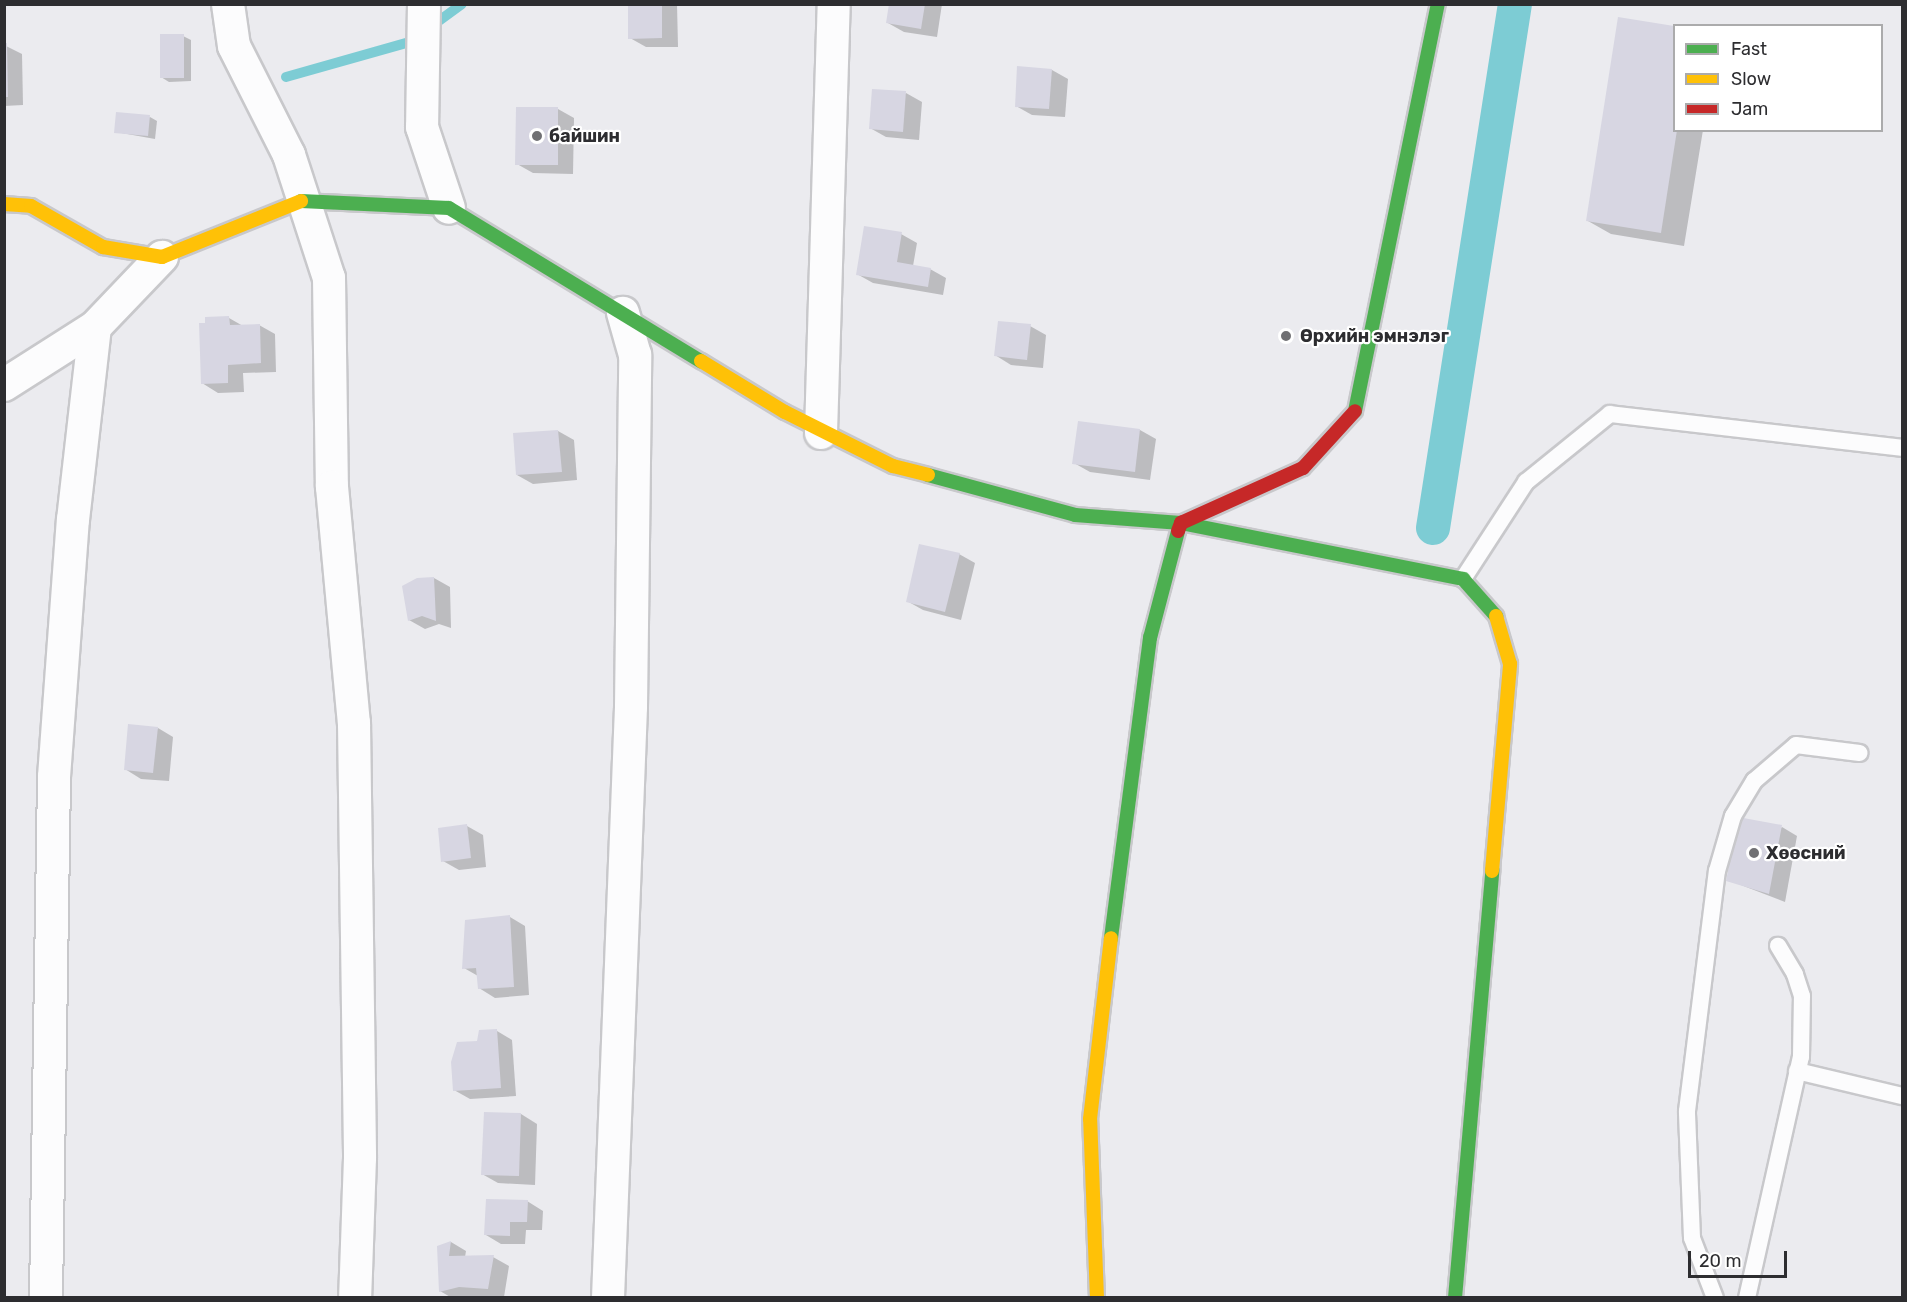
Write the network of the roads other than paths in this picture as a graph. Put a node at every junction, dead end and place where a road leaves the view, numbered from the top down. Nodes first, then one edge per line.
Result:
1 (228, 4) edge
2 (834, 4) edge
3 (1438, 4) edge
4 (423, 8) edge
5 (306, 199) junction
6 (4, 204) edge
7 (449, 208) junction
8 (162, 257) junction
9 (623, 313) junction
10 (95, 327) junction
11 (4, 385) edge
12 (821, 433) junction
13 (1902, 447) edge
14 (1182, 523) junction
15 (1463, 579) junction
16 (1859, 753) dead end
17 (1778, 946) dead end
18 (1797, 1071) junction
19 (1902, 1096) edge
20 (46, 1298) edge
21 (355, 1298) edge
22 (608, 1298) edge
23 (1097, 1298) edge
24 (1455, 1298) edge
25 (1715, 1298) edge
26 (1747, 1298) edge

1 - 5 street
2 - 12 street
3 - 14 street
4 - 7 street
5 - 7 street
5 - 8 street
5 - 21 street
6 - 8 street
7 - 9 street
8 - 10 street
9 - 12 street
9 - 22 street
10 - 11 street
10 - 20 street
12 - 14 street
13 - 15 lane
14 - 15 street
14 - 23 street
15 - 24 street
16 - 25 lane
17 - 18 lane
18 - 19 lane
18 - 26 lane

